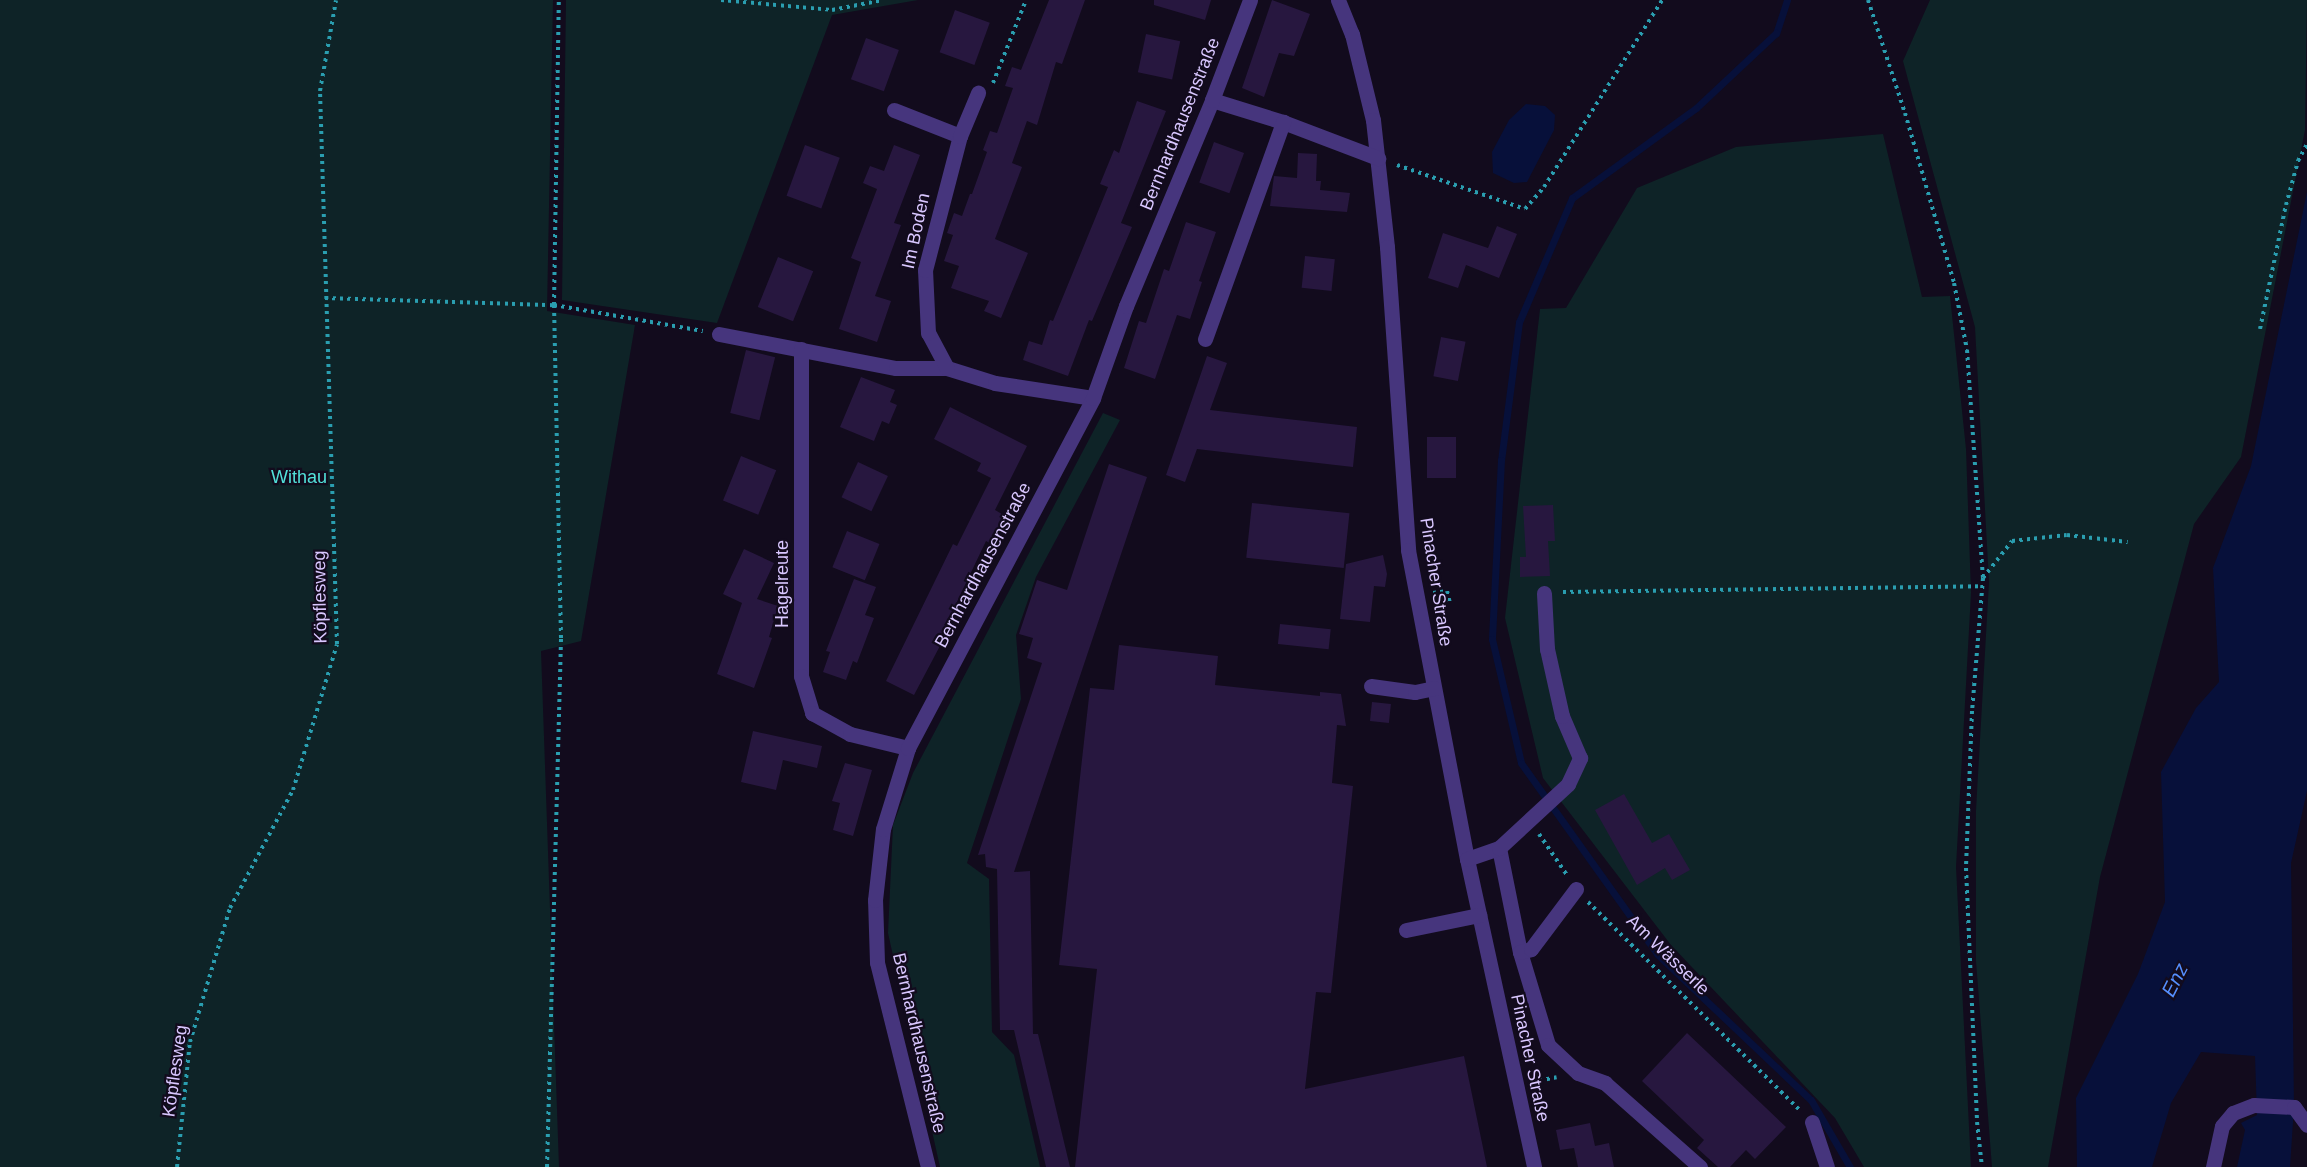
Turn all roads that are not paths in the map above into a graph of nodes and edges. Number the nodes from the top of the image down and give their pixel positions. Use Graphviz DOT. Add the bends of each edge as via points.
graph roads {
  1 [pos="1250,0"];
  2 [pos="1338,0"];
  3 [pos="978,93"];
  4 [pos="1212,100"];
  5 [pos="894,110"];
  6 [pos="1283,122"];
  7 [pos="960,136"];
  8 [pos="1378,158"];
  9 [pos="719,334"];
  10 [pos="1205,339"];
  11 [pos="801,349"];
  12 [pos="947,368"];
  13 [pos="1093,398"];
  14 [pos="1544,592"];
  15 [pos="1371,686"];
  16 [pos="1434,688"];
  17 [pos="908,748"];
  18 [pos="1498,848"];
  19 [pos="1467,860"];
  20 [pos="1576,889"];
  21 [pos="1479,915"];
  22 [pos="1406,930"];
  23 [pos="1521,952"];
  24 [pos="1812,1122"];
  25 [pos="2307,1125"];
  26 [pos="928,1167"];
  27 [pos="1534,1167"];
  28 [pos="1700,1167"];
  29 [pos="1827,1167"];
  30 [pos="2213,1167"];
  1 -- 4 [label="street, Bernhardhausenstraße"];
  2 -- 8 [label="street, Pinacher Straße" via="1364,78"];
  3 -- 7 [label="street, Im Boden"];
  4 -- 6 [label="street"];
  4 -- 13 [label="street, Bernhardhausenstraße" via="1126,306"];
  5 -- 7 [label="street"];
  6 -- 8 [label="street"];
  6 -- 10 [label="street"];
  7 -- 12 [label="street, Im Boden" via="924,270 928,333"];
  8 -- 16 [label="street, Pinacher Straße" via="1408,550"];
  9 -- 11 [label="street"];
  11 -- 12 [label="street" via="896,368"];
  11 -- 17 [label="street, Hagelreute" via="801,676 812,713 850,734"];
  12 -- 13 [label="street" via="995,383"];
  13 -- 17 [label="street, Bernhardhausenstraße"];
  14 -- 18 [label="street" via="1549,688 1580,758 1568,784"];
  15 -- 16 [label="street" via="1415,692"];
  16 -- 19 [label="street, Pinacher Straße" via="1457,773"];
  17 -- 26 [label="street, Bernhardhausenstraße" via="883,829 875,900 877,962"];
  18 -- 19 [label="street"];
  18 -- 23 [label="street"];
  19 -- 21 [label="street, Pinacher Straße"];
  20 -- 23 [label="street" via="1531,949"];
  21 -- 22 [label="street"];
  21 -- 27 [label="street, Pinacher Straße"];
  23 -- 28 [label="street" via="1548,1046 1578,1073 1605,1083"];
  24 -- 29 [label="street"];
  25 -- 30 [label="street" via="2294,1107 2254,1105 2233,1113 2222,1126"];
}
